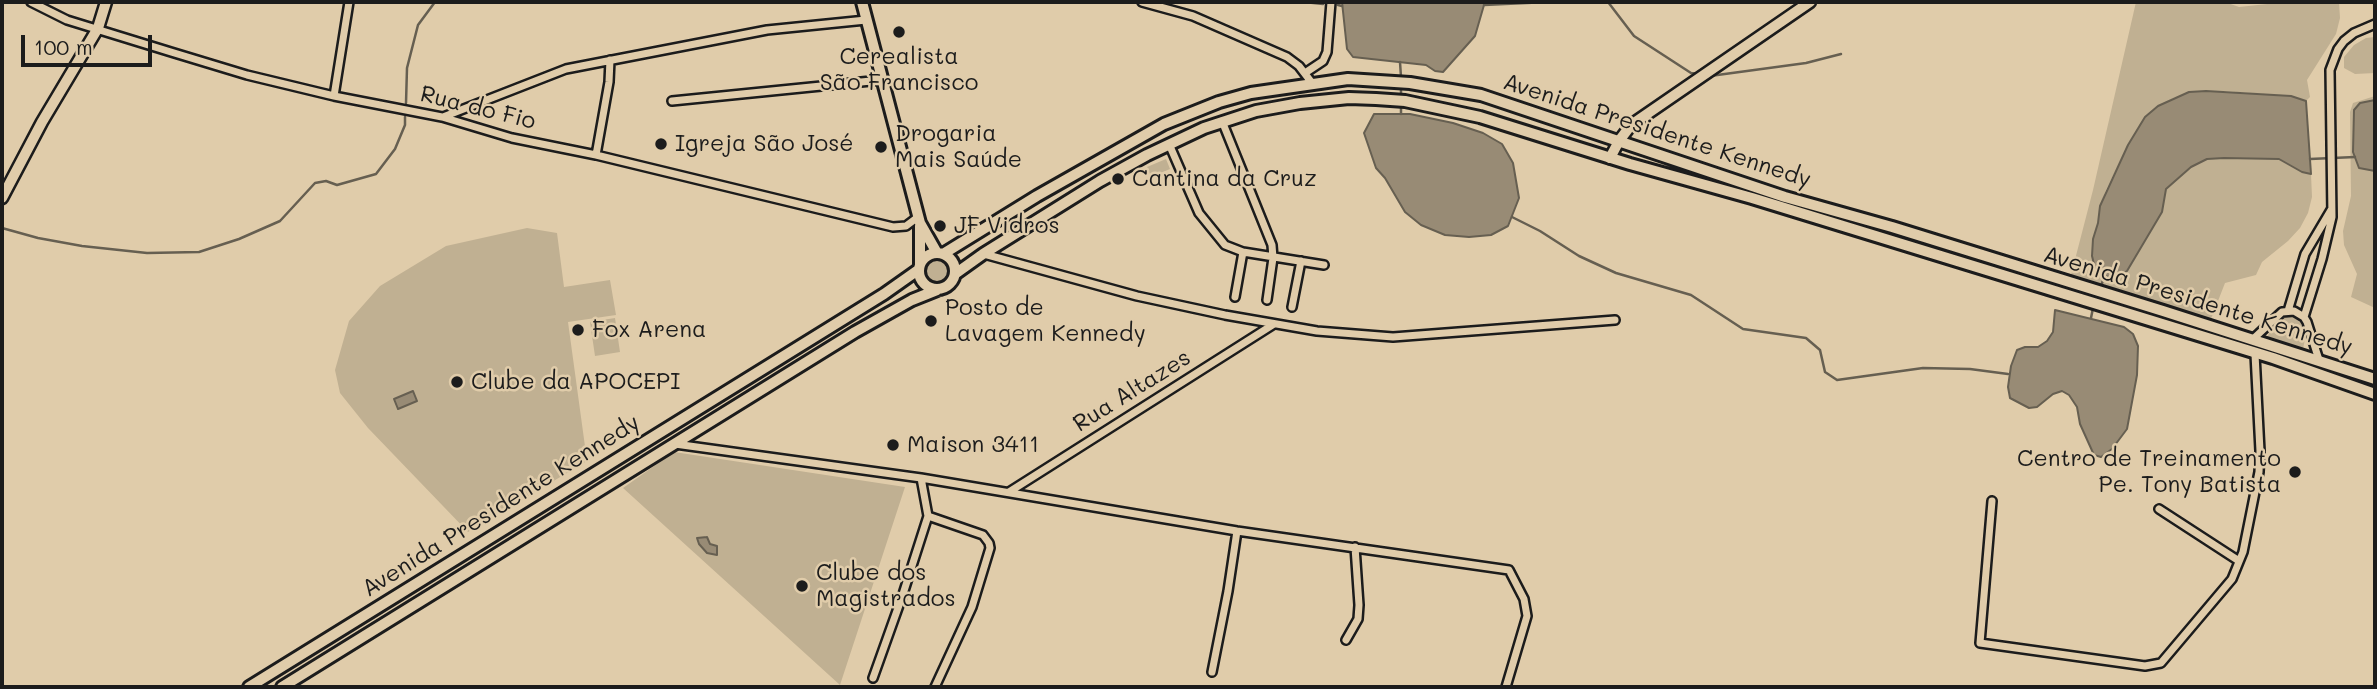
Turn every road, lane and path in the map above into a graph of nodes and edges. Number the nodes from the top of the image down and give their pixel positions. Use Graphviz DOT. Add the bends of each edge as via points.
graph roads {
  1 [pos="31,2"];
  2 [pos="106,2"];
  3 [pos="349,2"];
  4 [pos="862,2"];
  5 [pos="1142,2"];
  6 [pos="1331,2"];
  7 [pos="1810,2"];
  8 [pos="866,20"];
  9 [pos="2375,24"];
  10 [pos="97,28"];
  11 [pos="610,60"];
  12 [pos="1305,73"];
  13 [pos="881,80"];
  14 [pos="1312,83"];
  15 [pos="334,96"];
  16 [pos="672,101"];
  17 [pos="442,117"];
  18 [pos="1222,121"];
  19 [pos="1619,141"];
  20 [pos="1169,144"];
  21 [pos="596,155"];
  22 [pos="1610,158"];
  23 [pos="2,198"];
  24 [pos="2331,210"];
  25 [pos="919,220"];
  26 [pos="1243,252"];
  27 [pos="940,253"];
  28 [pos="983,254"];
  29 [pos="2305,254"];
  30 [pos="1273,258"];
  31 [pos="2322,259"];
  32 [pos="1301,261"];
  33 [pos="1324,265"];
  34 [pos="919,267"];
  35 [pos="955,274"];
  36 [pos="937,290"];
  37 [pos="1235,297"];
  38 [pos="1267,300"];
  39 [pos="1292,307"];
  40 [pos="2288,310"];
  41 [pos="2304,317"];
  42 [pos="1615,320"];
  43 [pos="1274,324"];
  44 [pos="2252,340"];
  45 [pos="2255,354"];
  46 [pos="2319,360"];
  47 [pos="2375,379"];
  48 [pos="2373,393"];
  49 [pos="712,400"];
  50 [pos="722,415"];
  51 [pos="674,444"];
  52 [pos="920,478"];
  53 [pos="1009,492"];
  54 [pos="1992,501"];
  55 [pos="2160,509"];
  56 [pos="928,516"];
  57 [pos="1237,531"];
  58 [pos="1355,547"];
  59 [pos="2239,561"];
  60 [pos="1346,640"];
  61 [pos="298,656"];
  62 [pos="308,671"];
  63 [pos="1212,672"];
  64 [pos="873,678"];
  65 [pos="248,687"];
  66 [pos="282,687"];
  67 [pos="935,687"];
  68 [pos="1506,687"];
  1 -- 10 [label="street, Rua do Fio" via="67,20"];
  2 -- 10 [label="street"];
  3 -- 15 [label="street"];
  4 -- 8 [label="main road"];
  5 -- 12 [label="street" via="1193,16 1254,42 1287,57"];
  6 -- 12 [label="street" via="1327,52 1323,61"];
  7 -- 19 [label="street" via="1653,108"];
  8 -- 11 [label="street" via="767,30"];
  8 -- 13 [label="main road"];
  9 -- 24 [label="street" via="2344,41 2330,70"];
  10 -- 15 [label="street, Rua do Fio" via="247,75"];
  10 -- 23 [label="street"];
  11 -- 17 [label="street" via="558,72"];
  11 -- 21 [label="street"];
  12 -- 14 [label="street"];
  13 -- 16 [label="street"];
  13 -- 25 [label="main road"];
  14 -- 19 [label="main road, Avenida Presidente Kennedy" via="1348,79 1444,87"];
  14 -- 27 [label="main road, Avenida Presidente Kennedy" via="1251,93 1173,120"];
  15 -- 17 [label="street, Rua do Fio"];
  17 -- 21 [label="street, Rua do Fio" via="512,138"];
  18 -- 20 [label="main road, Avenida Presidente Kennedy"];
  18 -- 22 [label="main road, Avenida Presidente Kennedy" via="1322,100 1405,101 1480,117"];
  18 -- 30 [label="street" via="1271,240"];
  19 -- 22 [label="street"];
  19 -- 44 [label="main road, Avenida Presidente Kennedy" via="1785,197"];
  20 -- 26 [label="street" via="1199,213 1225,245"];
  20 -- 28 [label="main road, Avenida Presidente Kennedy"];
  21 -- 25 [label="street, Rua do Fio" via="893,228"];
  22 -- 45 [label="main road, Avenida Presidente Kennedy"];
  24 -- 29 [label="street"];
  24 -- 31 [label="street"];
  25 -- 27 [label="main road"];
  25 -- 34 [label="main road"];
  26 -- 30 [label="street"];
  26 -- 37 [label="street"];
  27 -- 34 [label="main road, Avenida Presidente Kennedy" via="927,256"];
  27 -- 35 [label="main road" via="953,262"];
  28 -- 35 [label="main road, Avenida Presidente Kennedy"];
  28 -- 43 [label="street" via="1137,296"];
  29 -- 31 [label="street"];
  29 -- 40 [label="street"];
  30 -- 32 [label="street"];
  30 -- 38 [label="street"];
  31 -- 41 [label="street"];
  32 -- 33 [label="street"];
  32 -- 39 [label="street"];
  34 -- 36 [label="main road" via="922,283"];
  34 -- 49 [label="main road, Avenida Presidente Kennedy" via="884,294"];
  35 -- 36 [label="main road, Avenida Presidente Kennedy" via="949,285"];
  36 -- 50 [label="main road, Avenida Presidente Kennedy" via="884,316"];
  40 -- 41 [label="street"];
  40 -- 44 [label="street"];
  41 -- 46 [label="street"];
  42 -- 43 [label="street" via="1393,337"];
  43 -- 53 [label="street, Rua Altazes"];
  44 -- 46 [label="main road, Avenida Presidente Kennedy"];
  45 -- 48 [label="main road, Avenida Presidente Kennedy"];
  45 -- 59 [label="street" via="2259,472"];
  46 -- 47 [label="main road, Avenida Presidente Kennedy"];
  49 -- 50 [label="main road"];
  49 -- 61 [label="main road, Avenida Presidente Kennedy"];
  50 -- 51 [label="main road, Avenida Presidente Kennedy"];
  51 -- 52 [label="street"];
  51 -- 62 [label="main road, Avenida Presidente Kennedy"];
  52 -- 53 [label="street"];
  52 -- 56 [label="street"];
  53 -- 57 [label="street"];
  54 -- 59 [label="street" via="1980,643 2155,665 2165,660 2202,617 2232,579"];
  55 -- 59 [label="street"];
  56 -- 64 [label="street"];
  56 -- 67 [label="street" via="983,535 990,548 972,607"];
  57 -- 58 [label="street"];
  57 -- 63 [label="street"];
  58 -- 60 [label="street" via="1358,619"];
  58 -- 68 [label="street" via="1509,570 1527,616"];
  61 -- 62 [label="main road"];
  61 -- 65 [label="main road, Avenida Presidente Kennedy"];
  62 -- 66 [label="main road, Avenida Presidente Kennedy"];
}
